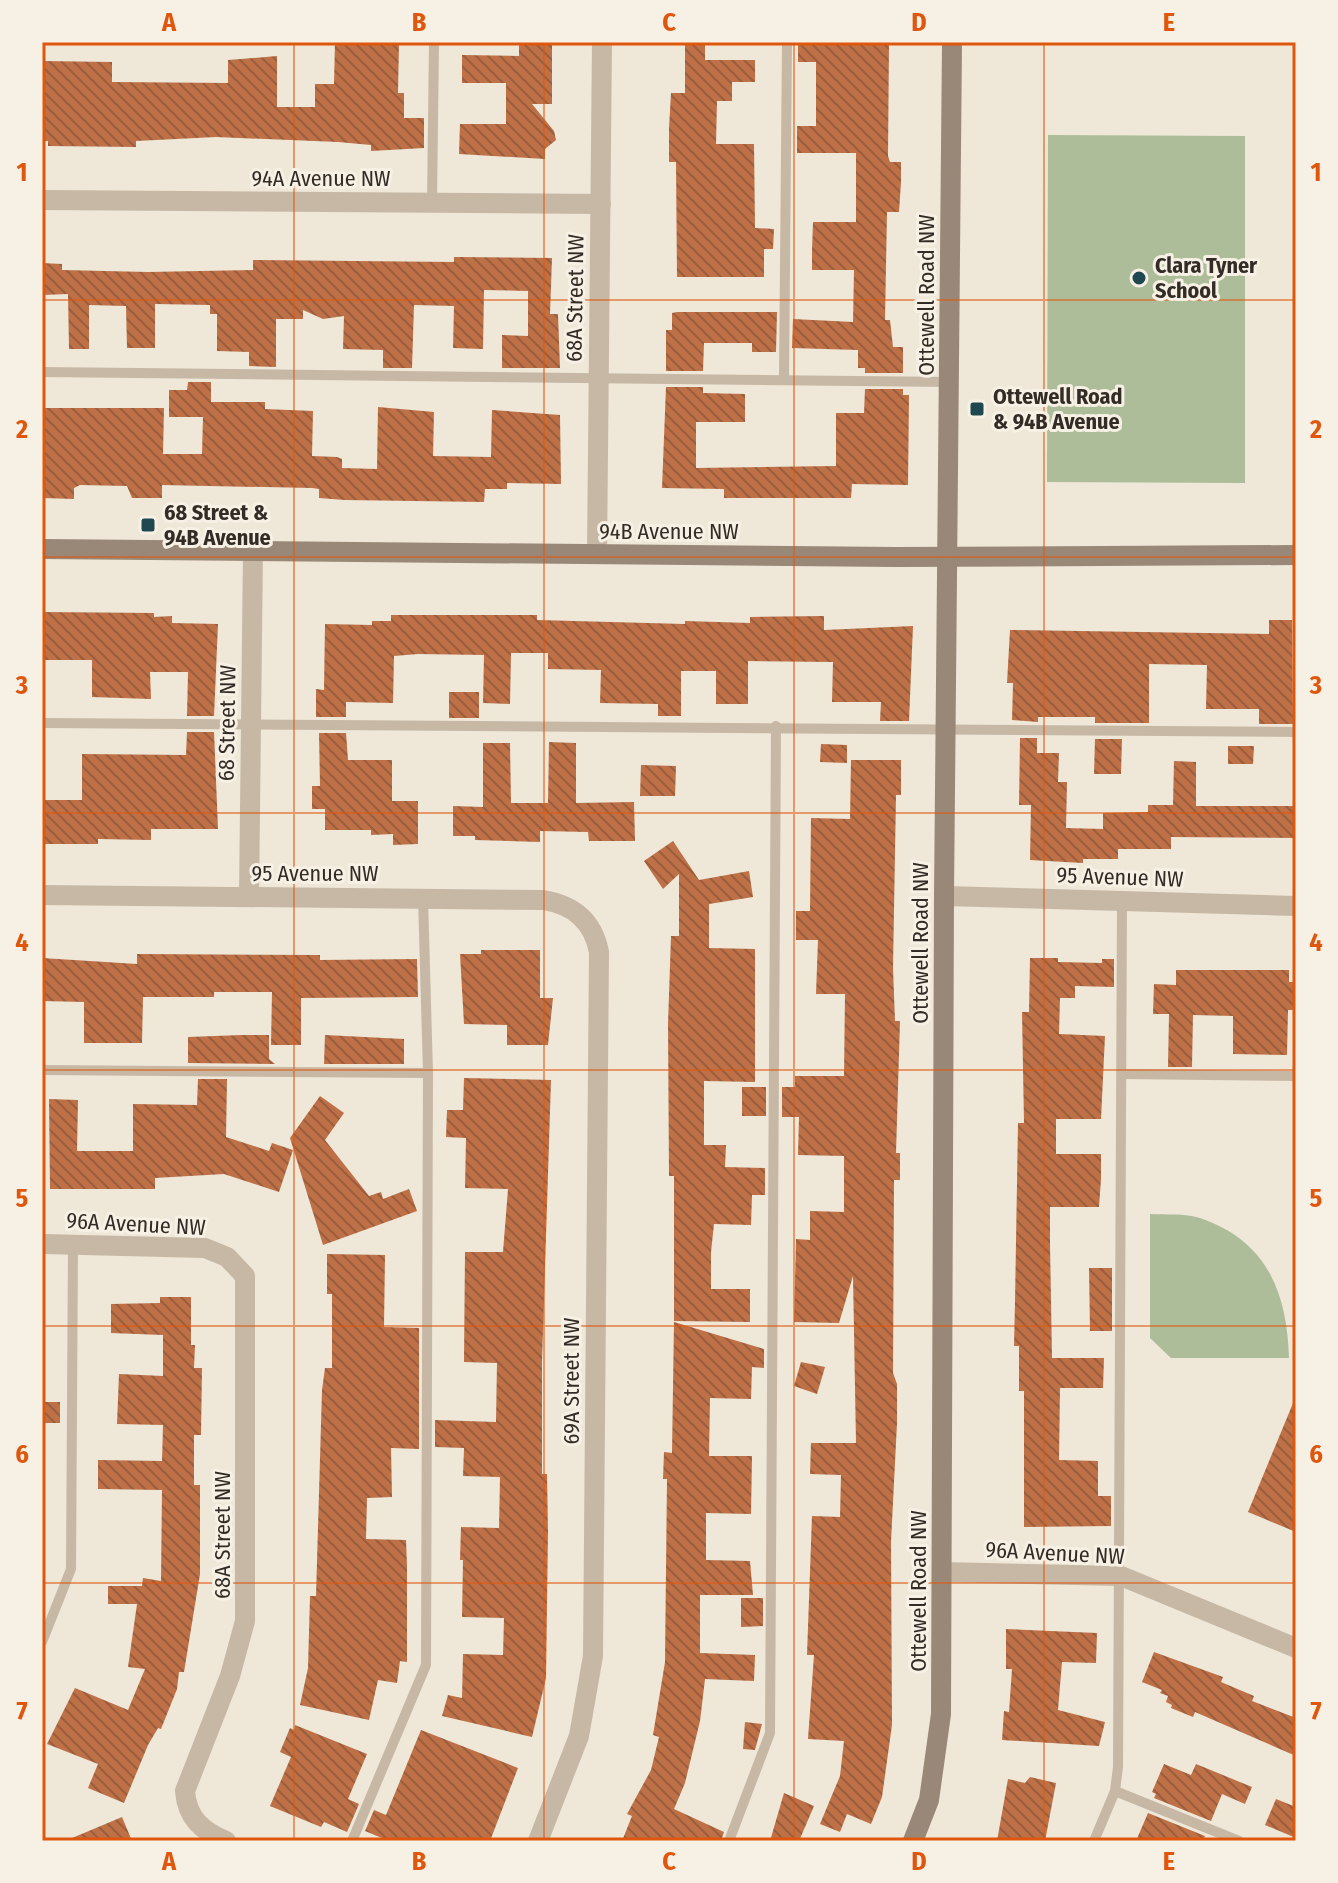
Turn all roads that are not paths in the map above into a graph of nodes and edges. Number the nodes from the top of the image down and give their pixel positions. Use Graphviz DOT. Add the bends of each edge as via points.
graph roads {
  1 [pos="434,42"];
  2 [pos="602,42"];
  3 [pos="787,42"];
  4 [pos="952,42"];
  5 [pos="42,200"];
  6 [pos="432,203"];
  7 [pos="601,204"];
  8 [pos="42,372"];
  9 [pos="598,376"];
  10 [pos="784,378"];
  11 [pos="950,382"];
  12 [pos="42,549"];
  13 [pos="253,550"];
  14 [pos="597,554"];
  15 [pos="1296,555"];
  16 [pos="948,557"];
  17 [pos="42,723"];
  18 [pos="251,725"];
  19 [pos="776,726"];
  20 [pos="945,727"];
  21 [pos="1296,732"];
  22 [pos="42,895"];
  23 [pos="944,896"];
  24 [pos="249,897"];
  25 [pos="423,898"];
  26 [pos="1122,901"];
  27 [pos="1296,906"];
  28 [pos="583,917"];
  29 [pos="42,1070"];
  30 [pos="428,1073"];
  31 [pos="1122,1074"];
  32 [pos="1296,1076"];
  33 [pos="42,1244"];
  34 [pos="73,1244"];
  35 [pos="227,1257"];
  36 [pos="942,1572"];
  37 [pos="1121,1576"];
  38 [pos="42,1642"];
  39 [pos="1296,1648"];
  40 [pos="1115,1791"];
  41 [pos="226,1841"];
  42 [pos="352,1841"];
  43 [pos="538,1841"];
  44 [pos="729,1841"];
  45 [pos="913,1841"];
  46 [pos="1094,1841"];
  47 [pos="1239,1841"];
  1 -- 6 [label="lane"];
  2 -- 7 [label="street, 68A Street NW"];
  3 -- 10 [label="lane"];
  4 -- 11 [label="street, Ottewell Road NW"];
  5 -- 6 [label="street, 94A Avenue NW"];
  6 -- 7 [label="street, 94A Avenue NW"];
  7 -- 9 [label="street, 68A Street NW"];
  8 -- 9 [label="lane"];
  9 -- 10 [label="lane"];
  9 -- 14 [label="street, 68A Street NW"];
  10 -- 11 [label="lane"];
  11 -- 16 [label="street, Ottewell Road NW"];
  12 -- 13 [label="street, 94B Avenue NW"];
  13 -- 14 [label="street, 94B Avenue NW"];
  13 -- 18 [label="street, 68 Street NW"];
  14 -- 16 [label="street, 94B Avenue NW"];
  15 -- 16 [label="street, 94B Avenue NW"];
  16 -- 20 [label="street, Ottewell Road NW"];
  17 -- 18 [label="lane"];
  18 -- 19 [label="lane"];
  18 -- 24 [label="street, 68 Street NW"];
  19 -- 20 [label="lane"];
  19 -- 44 [label="lane" via="770,1733"];
  20 -- 21 [label="lane"];
  20 -- 23 [label="street, Ottewell Road NW"];
  22 -- 24 [label="street, 95 Avenue NW"];
  23 -- 26 [label="street, 95 Avenue NW"];
  23 -- 36 [label="street, Ottewell Road NW"];
  24 -- 25 [label="street, 95 Avenue NW"];
  25 -- 28 [label="street, 95 Avenue NW" via="543,900"];
  25 -- 30 [label="lane"];
  26 -- 27 [label="street, 95 Avenue NW"];
  26 -- 31 [label="lane"];
  28 -- 43 [label="street, 69A Street NW" via="593,928 599,952 593,1656 579,1736"];
  29 -- 30 [label="lane"];
  30 -- 42 [label="lane" via="426,1665"];
  31 -- 32 [label="lane"];
  31 -- 37 [label="lane"];
  33 -- 34 [label="street, 96A Avenue NW"];
  34 -- 35 [label="street, 96A Avenue NW" via="195,1247"];
  34 -- 38 [label="lane" via="71,1569"];
  35 -- 41 [label="street, 68A Street NW" via="245,1276 247,1287 245,1621 230,1676 185,1791 188,1809 202,1830"];
  36 -- 37 [label="street, 96A Avenue NW"];
  36 -- 45 [label="street, Ottewell Road NW" via="941,1714 929,1800"];
  37 -- 39 [label="street, 96A Avenue NW"];
  37 -- 40 [label="lane"];
  40 -- 46 [label="lane"];
  40 -- 47 [label="lane"];
}
